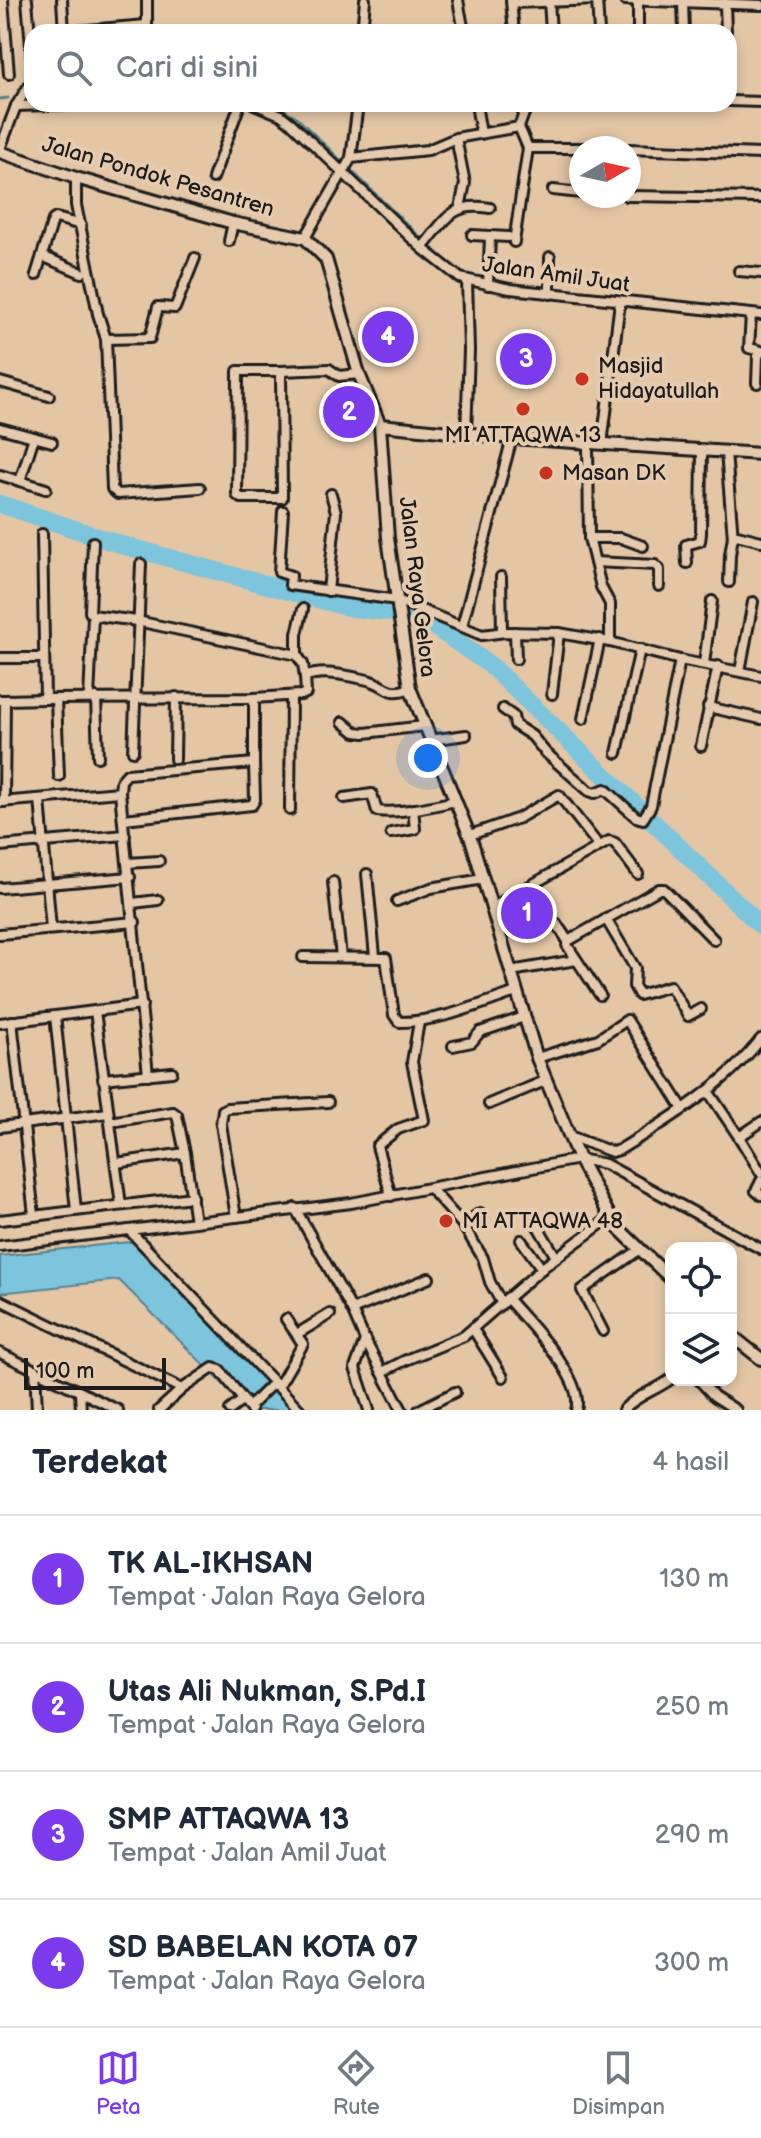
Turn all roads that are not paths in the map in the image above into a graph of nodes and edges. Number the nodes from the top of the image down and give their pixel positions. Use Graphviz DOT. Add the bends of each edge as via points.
graph roads {
  1 [pos="3,0"];
  2 [pos="27,0"];
  3 [pos="62,0"];
  4 [pos="147,0"];
  5 [pos="365,0"];
  6 [pos="458,0"];
  7 [pos="599,0"];
  8 [pos="625,0"];
  9 [pos="549,1"];
  10 [pos="638,1"];
  11 [pos="512,2"];
  12 [pos="683,2"];
  13 [pos="725,3"];
  14 [pos="761,5"];
  15 [pos="29,24"];
  16 [pos="64,24"];
  17 [pos="146,24"];
  18 [pos="363,24"];
  19 [pos="462,24"];
  20 [pos="513,24"];
  21 [pos="550,24"];
  22 [pos="599,24"];
  23 [pos="638,24"];
  24 [pos="684,24"];
  25 [pos="726,24"];
  26 [pos="4,62"];
  27 [pos="9,74"];
  28 [pos="24,94"];
  29 [pos="737,101"];
  30 [pos="761,102"];
  31 [pos="16,106"];
  32 [pos="24,106"];
  33 [pos="237,112"];
  34 [pos="274,112"];
  35 [pos="280,112"];
  36 [pos="356,112"];
  37 [pos="477,112"];
  38 [pos="523,112"];
  39 [pos="281,115"];
  40 [pos="519,127"];
  41 [pos="481,134"];
  42 [pos="456,138"];
  43 [pos="528,148"];
  44 [pos="569,148"];
  45 [pos="641,149"];
  46 [pos="0,151"];
  47 [pos="761,154"];
  48 [pos="346,164"];
  49 [pos="76,178"];
  50 [pos="213,178"];
  51 [pos="553,190"];
  52 [pos="569,192"];
  53 [pos="641,196"];
  54 [pos="761,198"];
  55 [pos="460,208"];
  56 [pos="490,208"];
  57 [pos="233,223"];
  58 [pos="81,225"];
  59 [pos="472,235"];
  60 [pos="490,237"];
  61 [pos="305,238"];
  62 [pos="229,241"];
  63 [pos="422,248"];
  64 [pos="42,256"];
  65 [pos="550,257"];
  66 [pos="195,258"];
  67 [pos="739,271"];
  68 [pos="82,273"];
  69 [pos="761,273"];
  70 [pos="36,275"];
  71 [pos="467,280"];
  72 [pos="488,284"];
  73 [pos="550,294"];
  74 [pos="620,302"];
  75 [pos="751,315"];
  76 [pos="761,315"];
  77 [pos="106,339"];
  78 [pos="761,352"];
  79 [pos="281,371"];
  80 [pos="359,374"];
  81 [pos="0,382"];
  82 [pos="757,383"];
  83 [pos="49,396"];
  84 [pos="380,425"];
  85 [pos="0,428"];
  86 [pos="466,434"];
  87 [pos="34,437"];
  88 [pos="512,438"];
  89 [pos="52,442"];
  90 [pos="588,443"];
  91 [pos="602,444"];
  92 [pos="702,450"];
  93 [pos="726,452"];
  94 [pos="761,454"];
  95 [pos="0,475"];
  96 [pos="20,481"];
  97 [pos="200,488"];
  98 [pos="46,489"];
  99 [pos="331,494"];
  100 [pos="283,511"];
  101 [pos="42,534"];
  102 [pos="589,538"];
  103 [pos="733,538"];
  104 [pos="761,541"];
  105 [pos="93,542"];
  106 [pos="643,546"];
  107 [pos="595,562"];
  108 [pos="687,563"];
  109 [pos="141,564"];
  110 [pos="501,577"];
  111 [pos="729,582"];
  112 [pos="659,586"];
  113 [pos="328,591"];
  114 [pos="712,601"];
  115 [pos="753,602"];
  116 [pos="397,603"];
  117 [pos="303,609"];
  118 [pos="93,616"];
  119 [pos="137,621"];
  120 [pos="462,626"];
  121 [pos="502,632"];
  122 [pos="515,632"];
  123 [pos="559,633"];
  124 [pos="600,639"];
  125 [pos="610,642"];
  126 [pos="640,649"];
  127 [pos="297,655"];
  128 [pos="0,658"];
  129 [pos="44,658"];
  130 [pos="516,659"];
  131 [pos="680,660"];
  132 [pos="704,664"];
  133 [pos="718,666"];
  134 [pos="740,671"];
  135 [pos="761,676"];
  136 [pos="305,677"];
  137 [pos="410,688"];
  138 [pos="552,694"];
  139 [pos="291,696"];
  140 [pos="176,697"];
  141 [pos="93,698"];
  142 [pos="135,698"];
  143 [pos="254,698"];
  144 [pos="45,699"];
  145 [pos="56,699"];
  146 [pos="3,700"];
  147 [pos="708,707"];
  148 [pos="503,709"];
  149 [pos="583,719"];
  150 [pos="761,719"];
  151 [pos="343,722"];
  152 [pos="424,726"];
  153 [pos="466,735"];
  154 [pos="430,740"];
  155 [pos="701,746"];
  156 [pos="133,751"];
  157 [pos="617,753"];
  158 [pos="98,757"];
  159 [pos="175,759"];
  160 [pos="254,763"];
  161 [pos="59,776"];
  162 [pos="120,792"];
  163 [pos="344,798"];
  164 [pos="40,799"];
  165 [pos="456,801"];
  166 [pos="2,802"];
  167 [pos="413,809"];
  168 [pos="290,810"];
  169 [pos="124,819"];
  170 [pos="391,833"];
  171 [pos="125,835"];
  172 [pos="470,835"];
  173 [pos="44,841"];
  174 [pos="0,846"];
  175 [pos="599,846"];
  176 [pos="159,861"];
  177 [pos="128,863"];
  178 [pos="367,874"];
  179 [pos="638,874"];
  180 [pos="130,877"];
  181 [pos="483,879"];
  182 [pos="333,882"];
  183 [pos="48,885"];
  184 [pos="529,887"];
  185 [pos="0,888"];
  186 [pos="158,900"];
  187 [pos="397,901"];
  188 [pos="133,903"];
  189 [pos="491,908"];
  190 [pos="545,908"];
  191 [pos="606,919"];
  192 [pos="135,922"];
  193 [pos="556,923"];
  194 [pos="51,929"];
  195 [pos="0,934"];
  196 [pos="714,940"];
  197 [pos="568,941"];
  198 [pos="375,956"];
  199 [pos="303,957"];
  200 [pos="341,957"];
  201 [pos="576,960"];
  202 [pos="511,971"];
  203 [pos="516,992"];
  204 [pos="600,995"];
  205 [pos="142,1005"];
  206 [pos="701,1009"];
  207 [pos="95,1011"];
  208 [pos="55,1016"];
  209 [pos="524,1017"];
  210 [pos="12,1021"];
  211 [pos="419,1022"];
  212 [pos="0,1023"];
  213 [pos="761,1039"];
  214 [pos="453,1046"];
  215 [pos="537,1058"];
  216 [pos="172,1072"];
  217 [pos="148,1075"];
  218 [pos="103,1079"];
  219 [pos="545,1081"];
  220 [pos="708,1091"];
  221 [pos="328,1102"];
  222 [pos="489,1104"];
  223 [pos="683,1109"];
  224 [pos="66,1118"];
  225 [pos="109,1118"];
  226 [pos="761,1122"];
  227 [pos="24,1124"];
  228 [pos="0,1127"];
  229 [pos="572,1137"];
  230 [pos="739,1137"];
  231 [pos="185,1153"];
  232 [pos="579,1159"];
  233 [pos="116,1163"];
  234 [pos="761,1173"];
  235 [pos="761,1181"];
  236 [pos="430,1188"];
  237 [pos="191,1192"];
  238 [pos="761,1195"];
  239 [pos="391,1196"];
  240 [pos="121,1205"];
  241 [pos="295,1208"];
  242 [pos="76,1210"];
  243 [pos="480,1213"];
  244 [pos="34,1215"];
  245 [pos="236,1217"];
  246 [pos="609,1218"];
  247 [pos="0,1220"];
  248 [pos="195,1222"];
  249 [pos="463,1225"];
  250 [pos="537,1225"];
  251 [pos="129,1230"];
  252 [pos="521,1240"];
  253 [pos="0,1246"];
  254 [pos="761,1249"];
  255 [pos="639,1250"];
  256 [pos="556,1257"];
  257 [pos="542,1269"];
  258 [pos="665,1274"];
  259 [pos="429,1278"];
  260 [pos="0,1300"];
  261 [pos="504,1301"];
  262 [pos="352,1310"];
  263 [pos="330,1314"];
  264 [pos="286,1319"];
  265 [pos="473,1329"];
  266 [pos="603,1331"];
  267 [pos="297,1334"];
  268 [pos="365,1340"];
  269 [pos="737,1344"];
  270 [pos="0,1353"];
  271 [pos="761,1359"];
  272 [pos="35,1369"];
  273 [pos="382,1372"];
  274 [pos="503,1377"];
  275 [pos="665,1383"];
  276 [pos="272,1386"];
  277 [pos="705,1386"];
  278 [pos="182,1389"];
  279 [pos="80,1392"];
  280 [pos="455,1392"];
  281 [pos="248,1406"];
  282 [pos="37,1410"];
  283 [pos="81,1410"];
  284 [pos="118,1410"];
  285 [pos="159,1410"];
  286 [pos="230,1410"];
  287 [pos="300,1410"];
  288 [pos="369,1410"];
  289 [pos="402,1410"];
  290 [pos="419,1410"];
  291 [pos="576,1410"];
  292 [pos="623,1410"];
  293 [pos="736,1410"];
  1 -- 26 [label="street"];
  2 -- 15 [label="street"];
  3 -- 16 [label="street"];
  4 -- 17 [label="street"];
  5 -- 18 [label="street"];
  6 -- 19 [label="street"];
  7 -- 9 [label="street"];
  7 -- 22 [label="street"];
  8 -- 10 [label="street"];
  9 -- 11 [label="street"];
  9 -- 21 [label="street"];
  10 -- 12 [label="street"];
  10 -- 23 [label="street"];
  11 -- 20 [label="street"];
  12 -- 13 [label="street"];
  12 -- 24 [label="street"];
  13 -- 14 [label="street"];
  13 -- 25 [label="street"];
  26 -- 27 [label="street"];
  28 -- 31 [label="street"];
  29 -- 30 [label="street"];
  31 -- 32 [label="street"];
  31 -- 46 [label="street"];
  33 -- 50 [label="street"];
  34 -- 39 [label="street"];
  35 -- 39 [label="street"];
  36 -- 48 [label="street"];
  37 -- 41 [label="street"];
  38 -- 40 [label="street"];
  39 -- 48 [label="street, Jalan Amil Juat"];
  40 -- 41 [label="street"];
  40 -- 43 [label="street"];
  41 -- 42 [label="street"];
  42 -- 48 [label="street" via="428,150"];
  42 -- 55 [label="street" via="465,187"];
  43 -- 44 [label="street"];
  43 -- 60 [label="street" via="511,240"];
  45 -- 47 [label="street"];
  46 -- 49 [label="street, Jalan Pondok Pesantren"];
  48 -- 61 [label="street"];
  48 -- 63 [label="street, Jalan Amil Juat"];
  49 -- 57 [label="street, Jalan Pondok Pesantren"];
  49 -- 58 [label="street"];
  51 -- 52 [label="street"];
  53 -- 54 [label="street"];
  55 -- 56 [label="street"];
  55 -- 63 [label="street"];
  57 -- 61 [label="street, Jalan Pondok Pesantren"];
  57 -- 62 [label="street"];
  58 -- 64 [label="street" via="53,220"];
  58 -- 77 [label="street"];
  59 -- 60 [label="street"];
  60 -- 72 [label="street"];
  61 -- 80 [label="street, Jalan Raya Gelora" via="326,259"];
  63 -- 71 [label="street, Jalan Amil Juat"];
  64 -- 68 [label="street"];
  64 -- 70 [label="street"];
  65 -- 73 [label="street"];
  66 -- 77 [label="street" via="175,308 158,307 150,338"];
  67 -- 69 [label="street"];
  71 -- 72 [label="street, Jalan Amil Juat"];
  71 -- 86 [label="street"];
  72 -- 73 [label="street, Jalan Amil Juat"];
  73 -- 74 [label="street, Jalan Amil Juat"];
  74 -- 75 [label="street, Jalan Amil Juat"];
  74 -- 91 [label="street"];
  75 -- 76 [label="street, Jalan Amil Juat"];
  75 -- 78 [label="street" via="749,348"];
  77 -- 97 [label="street" via="114,493"];
  78 -- 82 [label="street"];
  79 -- 79 [label="street" via="236,374 236,493 241,498 282,498"];
  79 -- 80 [label="street"];
  80 -- 84 [label="street, Jalan Raya Gelora"];
  81 -- 83 [label="street"];
  84 -- 86 [label="street"];
  84 -- 116 [label="street, Jalan Raya Gelora"];
  85 -- 87 [label="street"];
  86 -- 88 [label="street"];
  87 -- 89 [label="street"];
  87 -- 96 [label="street"];
  88 -- 90 [label="street"];
  88 -- 120 [label="street"];
  90 -- 91 [label="street"];
  90 -- 102 [label="street"];
  91 -- 92 [label="street"];
  92 -- 93 [label="street"];
  92 -- 108 [label="street" via="701,534 700,541 686,545"];
  93 -- 94 [label="street"];
  93 -- 103 [label="street"];
  95 -- 96 [label="street"];
  96 -- 98 [label="street"];
  99 -- 113 [label="street" via="336,512"];
  100 -- 113 [label="street" via="279,572 291,576 290,585"];
  101 -- 129 [label="street"];
  102 -- 106 [label="street" via="621,538"];
  102 -- 107 [label="street"];
  103 -- 104 [label="street"];
  103 -- 111 [label="street"];
  105 -- 118 [label="street"];
  107 -- 112 [label="street" via="655,565"];
  107 -- 125 [label="street" via="610,604"];
  109 -- 119 [label="street"];
  110 -- 121 [label="street"];
  113 -- 116 [label="street"];
  114 -- 132 [label="street"];
  115 -- 134 [label="street"];
  116 -- 120 [label="street"];
  116 -- 137 [label="street, Jalan Raya Gelora"];
  117 -- 127 [label="street"];
  118 -- 119 [label="street"];
  118 -- 141 [label="street"];
  119 -- 127 [label="street"];
  119 -- 142 [label="street"];
  120 -- 121 [label="street" via="482,635"];
  121 -- 122 [label="street"];
  122 -- 123 [label="street"];
  122 -- 130 [label="street"];
  123 -- 124 [label="street"];
  123 -- 138 [label="street"];
  124 -- 125 [label="street"];
  124 -- 149 [label="street"];
  125 -- 126 [label="street"];
  126 -- 131 [label="street"];
  126 -- 157 [label="street"];
  127 -- 136 [label="street"];
  128 -- 129 [label="street"];
  129 -- 144 [label="street"];
  131 -- 132 [label="street"];
  131 -- 148 [label="street" via="651,806 643,819 605,789 589,791"];
  132 -- 133 [label="street"];
  133 -- 134 [label="street"];
  133 -- 147 [label="street"];
  134 -- 135 [label="street"];
  136 -- 137 [label="street" via="321,672 368,680 393,692"];
  136 -- 139 [label="street" via="305,694"];
  137 -- 152 [label="street, Jalan Raya Gelora"];
  139 -- 143 [label="street"];
  139 -- 168 [label="street"];
  140 -- 142 [label="street"];
  140 -- 143 [label="street"];
  140 -- 159 [label="street"];
  141 -- 142 [label="street"];
  141 -- 145 [label="street"];
  141 -- 158 [label="street"];
  142 -- 156 [label="street"];
  143 -- 160 [label="street"];
  144 -- 145 [label="street"];
  144 -- 146 [label="street"];
  145 -- 161 [label="street"];
  146 -- 166 [label="street"];
  147 -- 150 [label="street"];
  147 -- 155 [label="street"];
  151 -- 152 [label="street" via="365,733"];
  152 -- 154 [label="street, Jalan Raya Gelora"];
  153 -- 154 [label="street"];
  154 -- 165 [label="street, Jalan Raya Gelora"];
  160 -- 162 [label="street" via="126,774"];
  160 -- 169 [label="street" via="252,805"];
  162 -- 164 [label="street"];
  162 -- 169 [label="street"];
  163 -- 167 [label="street" via="372,794 377,811"];
  164 -- 166 [label="street"];
  164 -- 173 [label="street"];
  165 -- 167 [label="street"];
  165 -- 172 [label="street, Jalan Raya Gelora"];
  167 -- 170 [label="street" via="415,829"];
  169 -- 171 [label="street"];
  171 -- 173 [label="street"];
  171 -- 177 [label="street"];
  172 -- 175 [label="street" via="519,818 559,795"];
  172 -- 181 [label="street, Jalan Raya Gelora"];
  173 -- 174 [label="street"];
  173 -- 183 [label="street"];
  175 -- 179 [label="street" via="613,841"];
  175 -- 184 [label="street"];
  176 -- 177 [label="street"];
  177 -- 180 [label="street"];
  178 -- 198 [label="street"];
  180 -- 183 [label="street"];
  180 -- 188 [label="street"];
  181 -- 187 [label="street" via="431,888"];
  181 -- 189 [label="street, Jalan Raya Gelora"];
  182 -- 200 [label="street"];
  183 -- 185 [label="street"];
  183 -- 194 [label="street"];
  184 -- 189 [label="street"];
  184 -- 190 [label="street"];
  186 -- 188 [label="street"];
  188 -- 192 [label="street"];
  189 -- 202 [label="street, Jalan Raya Gelora"];
  191 -- 196 [label="street" via="662,888"];
  191 -- 197 [label="street"];
  191 -- 206 [label="street" via="635,968 639,995 670,986 688,1016"];
  192 -- 194 [label="street"];
  192 -- 205 [label="street"];
  193 -- 197 [label="street"];
  194 -- 195 [label="street"];
  197 -- 201 [label="street"];
  198 -- 200 [label="street"];
  198 -- 211 [label="street" via="388,961 397,1020"];
  199 -- 200 [label="street"];
  201 -- 202 [label="street"];
  201 -- 204 [label="street"];
  202 -- 203 [label="street, Jalan Raya Gelora"];
  203 -- 209 [label="street, Jalan Raya Gelora"];
  203 -- 211 [label="street"];
  205 -- 207 [label="street"];
  205 -- 217 [label="street"];
  207 -- 208 [label="street"];
  207 -- 218 [label="street"];
  208 -- 210 [label="street"];
  208 -- 224 [label="street"];
  209 -- 214 [label="street"];
  209 -- 215 [label="street, Jalan Raya Gelora"];
  210 -- 212 [label="street"];
  210 -- 227 [label="street"];
  211 -- 239 [label="street" via="412,1062 424,1120 396,1130 377,1146"];
  213 -- 220 [label="street"];
  215 -- 219 [label="street, Jalan Raya Gelora"];
  215 -- 223 [label="street" via="598,1039 627,1020"];
  216 -- 217 [label="street"];
  217 -- 218 [label="street"];
  218 -- 225 [label="street"];
  219 -- 222 [label="street"];
  219 -- 229 [label="street, Jalan Raya Gelora"];
  220 -- 223 [label="street"];
  220 -- 230 [label="street"];
  221 -- 245 [label="street" via="223,1110"];
  223 -- 229 [label="street" via="616,1151"];
  224 -- 225 [label="street"];
  224 -- 227 [label="street"];
  224 -- 242 [label="street"];
  225 -- 231 [label="street" via="173,1112"];
  225 -- 233 [label="street"];
  226 -- 230 [label="street"];
  227 -- 228 [label="street"];
  227 -- 244 [label="street"];
  229 -- 232 [label="street, Jalan Raya Gelora"];
  230 -- 234 [label="street"];
  231 -- 233 [label="street"];
  231 -- 237 [label="street"];
  232 -- 236 [label="street"];
  232 -- 246 [label="street, Jalan Raya Gelora"];
  232 -- 254 [label="street" via="605,1164"];
  233 -- 240 [label="street"];
  235 -- 238 [label="street" via="756,1191"];
  236 -- 239 [label="street"];
  236 -- 249 [label="street"];
  237 -- 240 [label="street"];
  237 -- 248 [label="street"];
  239 -- 241 [label="street"];
  240 -- 242 [label="street"];
  241 -- 245 [label="street"];
  241 -- 262 [label="street"];
  242 -- 244 [label="street"];
  243 -- 249 [label="street"];
  244 -- 247 [label="street"];
  245 -- 248 [label="street"];
  246 -- 255 [label="street, Jalan Raya Gelora"];
  246 -- 256 [label="street"];
  248 -- 251 [label="street"];
  249 -- 261 [label="street" via="483,1258 496,1295"];
  250 -- 256 [label="street"];
  251 -- 253 [label="street"];
  251 -- 276 [label="street"];
  252 -- 257 [label="street"];
  255 -- 258 [label="street, Jalan Raya Gelora"];
  255 -- 266 [label="street" via="582,1290"];
  256 -- 257 [label="street"];
  257 -- 261 [label="street"];
  259 -- 262 [label="street"];
  260 -- 278 [label="street"];
  261 -- 265 [label="street"];
  261 -- 291 [label="street" via="552,1348 578,1398"];
  262 -- 268 [label="street"];
  263 -- 267 [label="street"];
  264 -- 267 [label="street"];
  265 -- 273 [label="street"];
  265 -- 274 [label="street"];
  267 -- 276 [label="street" via="303,1344 284,1378"];
  268 -- 273 [label="street"];
  268 -- 288 [label="street" via="355,1368"];
  269 -- 271 [label="street"];
  270 -- 272 [label="street"];
  272 -- 279 [label="street"];
  272 -- 282 [label="street"];
  273 -- 289 [label="street"];
  275 -- 292 [label="street"];
  276 -- 281 [label="street"];
  276 -- 287 [label="street"];
  277 -- 293 [label="street"];
  278 -- 281 [label="street" via="213,1368"];
  278 -- 285 [label="street"];
  279 -- 283 [label="street"];
  279 -- 284 [label="street"];
  280 -- 290 [label="street"];
  281 -- 286 [label="street"];
}
